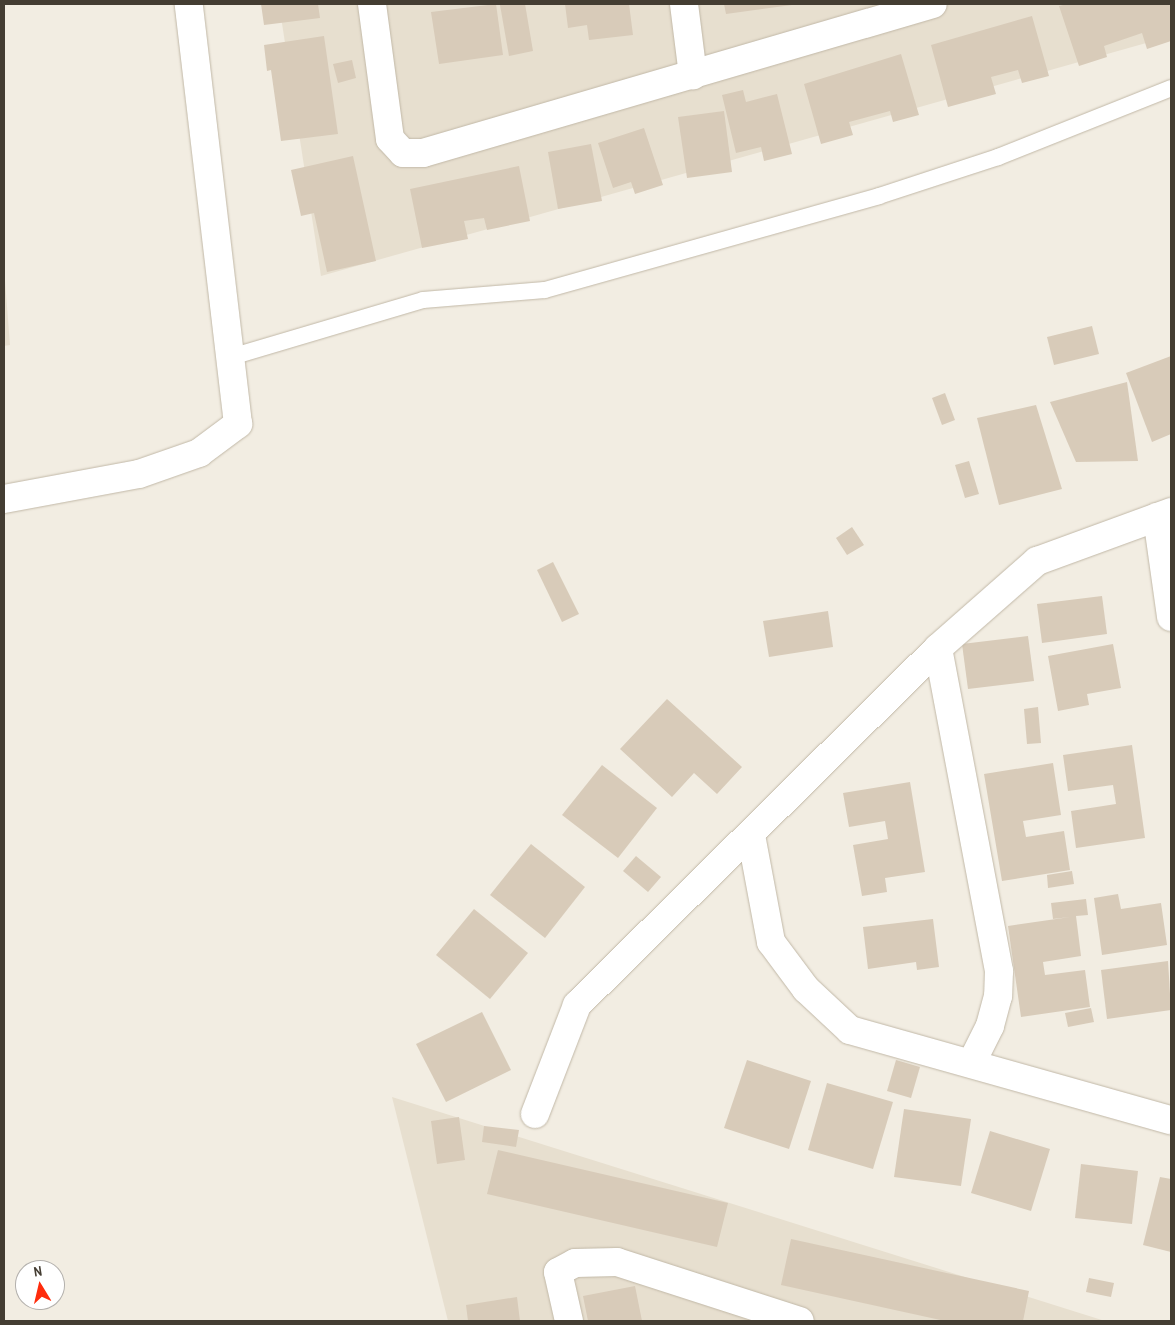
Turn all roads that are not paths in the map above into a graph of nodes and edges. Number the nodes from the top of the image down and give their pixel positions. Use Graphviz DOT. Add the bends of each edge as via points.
graph roads {
  1 [pos="189,4"];
  2 [pos="372,4"];
  3 [pos="684,4"];
  4 [pos="933,4"];
  5 [pos="693,75"];
  6 [pos="1171,88"];
  7 [pos="231,357"];
  8 [pos="4,499"];
  9 [pos="1164,514"];
  10 [pos="1171,617"];
  11 [pos="938,648"];
  12 [pos="751,835"];
  13 [pos="972,1064"];
  14 [pos="535,1114"];
  15 [pos="1171,1120"];
  16 [pos="769,1317"];
  17 [pos="569,1321"];
  18 [pos="800,1321"];
  1 -- 7 [label="street"];
  2 -- 5 [label="street" via="390,139 403,153 423,153"];
  3 -- 5 [label="street"];
  4 -- 5 [label="street"];
  6 -- 7 [label="lane" via="998,157 878,196 545,290 423,300"];
  7 -- 8 [label="street" via="238,424 199,453 139,474"];
  9 -- 10 [label="street"];
  9 -- 11 [label="street" via="1037,562"];
  11 -- 12 [label="street"];
  11 -- 13 [label="street" via="999,971 998,996 990,1026"];
  12 -- 13 [label="street" via="771,942 806,990 850,1030"];
  12 -- 14 [label="street" via="577,1005"];
  13 -- 15 [label="street"];
  16 -- 17 [label="street" via="617,1262 575,1263 558,1272"];
  16 -- 18 [label="street"];
}
